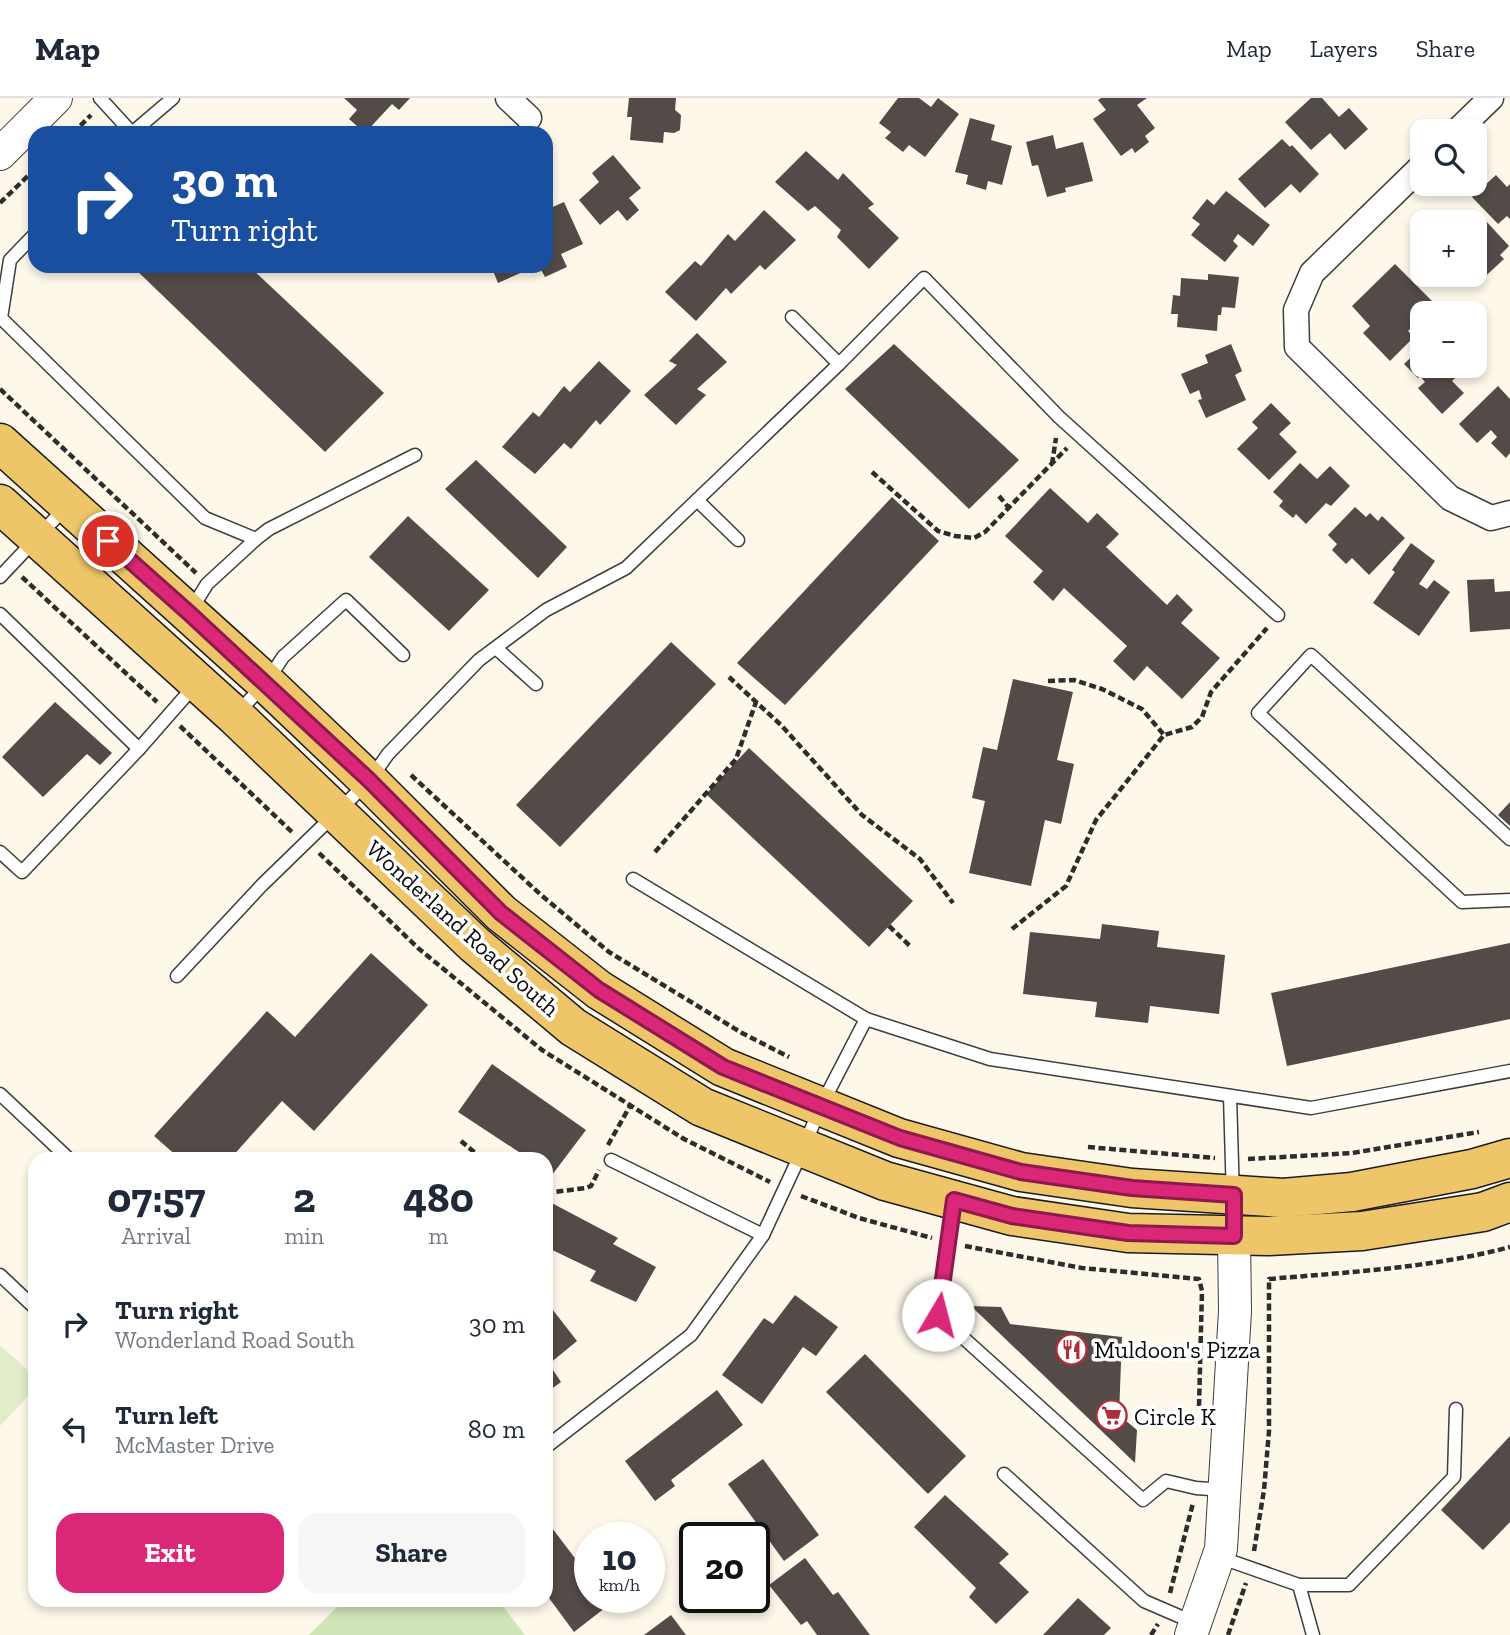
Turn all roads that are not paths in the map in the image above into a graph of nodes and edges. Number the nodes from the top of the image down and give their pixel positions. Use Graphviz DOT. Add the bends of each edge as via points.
graph roads {
  1 [pos="55,98"];
  2 [pos="100,98"];
  3 [pos="173,98"];
  4 [pos="508,98"];
  5 [pos="1491,98"];
  6 [pos="529,118"];
  7 [pos="1469,119"];
  8 [pos="126,126"];
  9 [pos="140,126"];
  10 [pos="0,154"];
  11 [pos="1410,178"];
  12 [pos="28,241"];
  13 [pos="792,317"];
  14 [pos="839,364"];
  15 [pos="0,443"];
  16 [pos="415,455"];
  17 [pos="696,500"];
  18 [pos="0,504"];
  19 [pos="67,505"];
  20 [pos="1510,513"];
  21 [pos="37,538"];
  22 [pos="256,539"];
  23 [pos="738,540"];
  24 [pos="0,577"];
  25 [pos="198,598"];
  26 [pos="0,614"];
  27 [pos="1278,615"];
  28 [pos="496,648"];
  29 [pos="404,654"];
  30 [pos="198,682"];
  31 [pos="266,683"];
  32 [pos="536,684"];
  33 [pos="235,716"];
  34 [pos="139,749"];
  35 [pos="369,780"];
  36 [pos="338,813"];
  37 [pos="1510,839"];
  38 [pos="0,852"];
  39 [pos="633,879"];
  40 [pos="1510,900"];
  41 [pos="177,976"];
  42 [pos="866,1019"];
  43 [pos="1510,1071"];
  44 [pos="0,1094"];
  45 [pos="827,1094"];
  46 [pos="1230,1096"];
  47 [pos="1498,1144"];
  48 [pos="803,1149"];
  49 [pos="62,1152"];
  50 [pos="611,1160"];
  51 [pos="1233,1177"];
  52 [pos="954,1200"];
  53 [pos="1510,1202"];
  54 [pos="763,1235"];
  55 [pos="1234,1236"];
  56 [pos="0,1275"];
  57 [pos="28,1301"];
  58 [pos="1456,1409"];
  59 [pos="553,1442"];
  60 [pos="1004,1474"];
  61 [pos="1211,1489"];
  62 [pos="1219,1557"];
  63 [pos="1299,1585"];
  64 [pos="1193,1629"];
  65 [pos="1313,1635"];
  1 -- 10 [label="street"];
  2 -- 8 [label="lane"];
  3 -- 9 [label="lane"];
  4 -- 6 [label="street"];
  5 -- 7 [label="street"];
  11 -- 20 [label="street" via="1312,273 1296,310 1297,347 1451,498 1491,517"];
  12 -- 22 [label="lane" via="10,260 1,318 205,518"];
  13 -- 14 [label="lane"];
  14 -- 17 [label="lane"];
  14 -- 27 [label="lane" via="924,278 1059,417"];
  15 -- 19 [label="main road, Wonderland Road South"];
  16 -- 22 [label="lane"];
  17 -- 23 [label="lane"];
  17 -- 28 [label="lane" via="626,568 546,610"];
  18 -- 21 [label="main road, Wonderland Road South"];
  19 -- 21 [label="lane"];
  19 -- 25 [label="main road, Wonderland Road South"];
  21 -- 24 [label="lane"];
  21 -- 30 [label="main road, Wonderland Road South"];
  22 -- 25 [label="lane"];
  25 -- 31 [label="main road, Wonderland Road South"];
  26 -- 34 [label="lane"];
  28 -- 32 [label="lane"];
  28 -- 35 [label="lane" via="388,754"];
  29 -- 31 [label="lane" via="346,600 283,657"];
  30 -- 33 [label="main road, Wonderland Road South"];
  30 -- 34 [label="lane"];
  31 -- 33 [label="lane"];
  31 -- 35 [label="main road, Wonderland Road South"];
  33 -- 36 [label="main road, Wonderland Road South"];
  34 -- 38 [label="lane" via="22,872"];
  35 -- 36 [label="lane"];
  35 -- 45 [label="main road, Wonderland Road South" via="501,913 599,990 723,1067"];
  36 -- 41 [label="lane"];
  36 -- 48 [label="main road, Wonderland Road South" via="474,944 573,1027 702,1107"];
  37 -- 40 [label="lane" via="1311,655 1258,713 1462,902"];
  39 -- 42 [label="lane"];
  42 -- 45 [label="lane"];
  42 -- 46 [label="lane" via="990,1059"];
  43 -- 46 [label="lane" via="1311,1108"];
  44 -- 49 [label="lane"];
  45 -- 48 [label="lane"];
  45 -- 51 [label="main road, Wonderland Road South" via="900,1138 1021,1172 1132,1188"];
  46 -- 51 [label="lane"];
  47 -- 51 [label="main road, Wonderland Road South" via="1472,1169 1352,1192 1283,1198"];
  48 -- 52 [label="main road, Wonderland Road South" via="885,1181"];
  48 -- 54 [label="lane"];
  50 -- 54 [label="lane"];
  51 -- 55 [label="lane"];
  52 -- 55 [label="main road, Wonderland Road South" via="1012,1216 1128,1233"];
  52 -- 61 [label="lane" via="938,1315 1143,1500 1166,1481"];
  53 -- 55 [label="main road, Wonderland Road South" via="1483,1212 1362,1230"];
  54 -- 59 [label="lane" via="691,1335"];
  55 -- 61 [label="street" via="1235,1311"];
  56 -- 57 [label="lane"];
  58 -- 63 [label="lane" via="1454,1476 1349,1585"];
  60 -- 64 [label="lane" via="1144,1601"];
  61 -- 62 [label="street"];
  62 -- 63 [label="lane"];
  62 -- 64 [label="street"];
  63 -- 65 [label="lane"];
}
